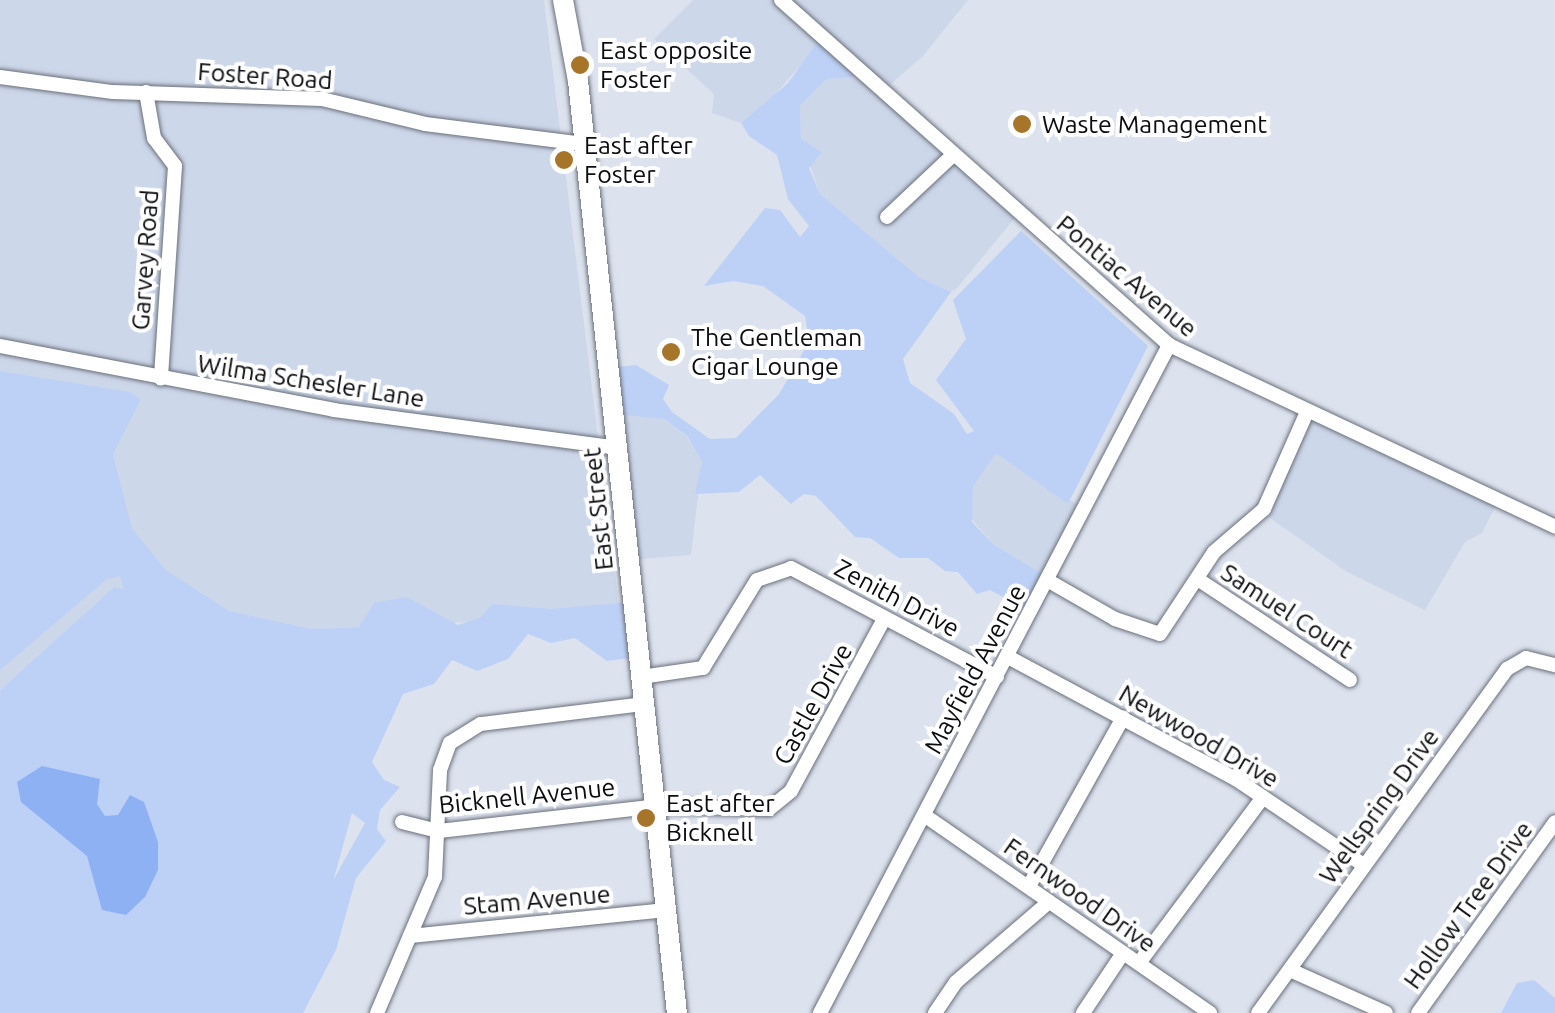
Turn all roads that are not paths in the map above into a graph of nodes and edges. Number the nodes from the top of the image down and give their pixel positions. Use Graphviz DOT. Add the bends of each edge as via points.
graph roads {
  1 [pos="563,0"];
  2 [pos="781,0"];
  3 [pos="0,77"];
  4 [pos="146,92"];
  5 [pos="584,144"];
  6 [pos="953,154"];
  7 [pos="887,217"];
  8 [pos="1169,345"];
  9 [pos="0,346"];
  10 [pos="161,379"];
  11 [pos="1306,414"];
  12 [pos="616,448"];
  13 [pos="1555,527"];
  14 [pos="1047,580"];
  15 [pos="1199,580"];
  16 [pos="884,619"];
  17 [pos="1008,656"];
  18 [pos="1555,666"];
  19 [pos="641,677"];
  20 [pos="997,677"];
  21 [pos="1350,680"];
  22 [pos="644,704"];
  23 [pos="1123,718"];
  24 [pos="1262,797"];
  25 [pos="656,806"];
  26 [pos="924,814"];
  27 [pos="402,822"];
  28 [pos="1555,822"];
  29 [pos="439,831"];
  30 [pos="1362,864"];
  31 [pos="1029,886"];
  32 [pos="1050,902"];
  33 [pos="667,910"];
  34 [pos="410,936"];
  35 [pos="1123,953"];
  36 [pos="1139,963"];
  37 [pos="1290,970"];
  38 [pos="671,1012"];
  39 [pos="377,1013"];
  40 [pos="820,1013"];
  41 [pos="935,1013"];
  42 [pos="1083,1013"];
  43 [pos="1210,1013"];
  44 [pos="1258,1013"];
  45 [pos="1386,1013"];
  46 [pos="1418,1013"];
  1 -- 5 [label="main road, East Street"];
  2 -- 6 [label="street, Pontiac Avenue"];
  3 -- 4 [label="street, Foster Road"];
  4 -- 5 [label="street, Foster Road" via="322,98 425,124"];
  4 -- 10 [label="street, Garvey Road" via="154,138 175,166"];
  5 -- 12 [label="main road, East Street"];
  6 -- 7 [label="street"];
  6 -- 8 [label="street, Pontiac Avenue"];
  8 -- 11 [label="street, Pontiac Avenue"];
  8 -- 14 [label="street, Mayfield Avenue"];
  9 -- 10 [label="street, Wilma Schesler Lane"];
  10 -- 12 [label="street, Wilma Schesler Lane"];
  11 -- 13 [label="street, Pontiac Avenue"];
  11 -- 15 [label="street" via="1264,509 1214,552"];
  12 -- 19 [label="main road, East Street"];
  14 -- 15 [label="street" via="1148,635 1160,634 1175,619"];
  14 -- 17 [label="street, Mayfield Avenue"];
  15 -- 21 [label="street, Samuel Court"];
  16 -- 19 [label="street, Zenith Drive" via="791,568 774,570 757,580 703,668"];
  16 -- 20 [label="street, Zenith Drive"];
  16 -- 25 [label="street, Castle Drive" via="781,802 759,812"];
  17 -- 20 [label="street, Mayfield Avenue"];
  17 -- 23 [label="street, Newwood Drive"];
  18 -- 30 [label="street, Wellspring Drive" via="1516,660"];
  19 -- 22 [label="main road, East Street"];
  20 -- 26 [label="street, Mayfield Avenue"];
  22 -- 25 [label="main road, East Street"];
  22 -- 29 [label="street" via="481,724 442,758"];
  23 -- 24 [label="street, Newwood Drive"];
  23 -- 31 [label="street"];
  24 -- 30 [label="street, Newwood Drive"];
  24 -- 36 [label="street"];
  25 -- 29 [label="street, Bicknell Avenue"];
  25 -- 33 [label="main road, East Street"];
  26 -- 31 [label="street, Fernwood Drive"];
  26 -- 40 [label="street, Mayfield Avenue"];
  27 -- 29 [label="street, Bicknell Avenue"];
  28 -- 46 [label="street, Hollow Tree Drive"];
  29 -- 34 [label="street" via="435,877"];
  30 -- 37 [label="street, Wellspring Drive"];
  31 -- 32 [label="street, Fernwood Drive"];
  32 -- 35 [label="street, Fernwood Drive"];
  32 -- 41 [label="street" via="956,982"];
  33 -- 34 [label="street, Stam Avenue"];
  33 -- 38 [label="main road, East Street"];
  34 -- 39 [label="street"];
  35 -- 36 [label="street, Fernwood Drive"];
  35 -- 42 [label="street"];
  36 -- 43 [label="street, Fernwood Drive"];
  37 -- 44 [label="street, Wellspring Drive"];
  37 -- 45 [label="street"];
}
